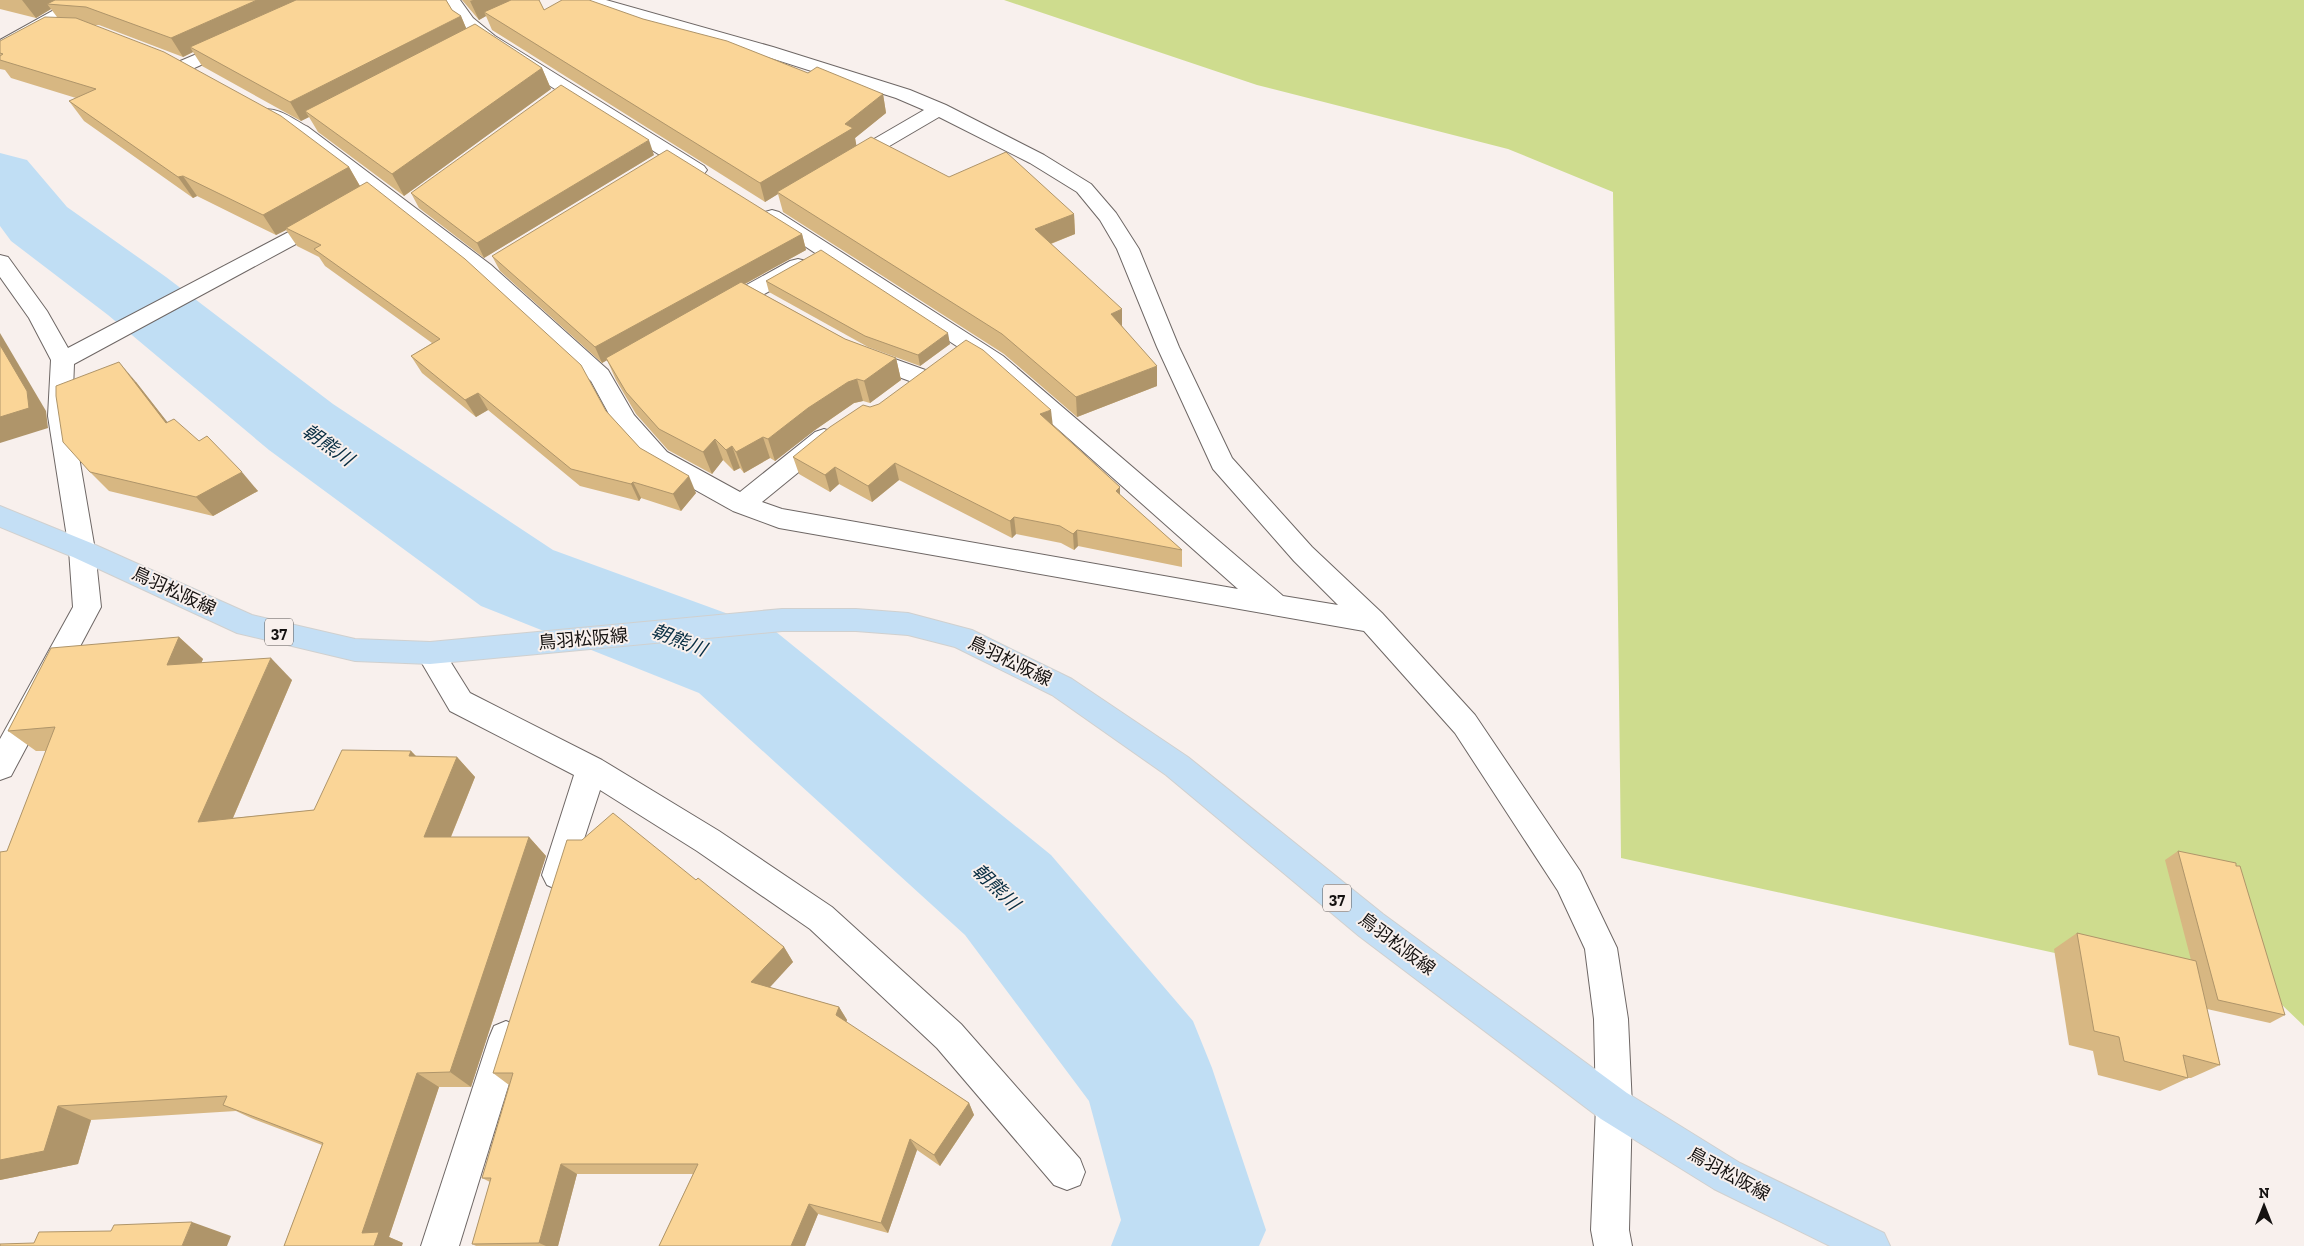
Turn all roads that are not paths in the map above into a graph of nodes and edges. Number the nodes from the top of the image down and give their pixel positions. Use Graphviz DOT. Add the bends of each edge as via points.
graph roads {
  1 [pos="85,0"];
  2 [pos="450,0"];
  3 [pos="587,0"];
  4 [pos="34,29"];
  5 [pos="63,30"];
  6 [pos="246,37"];
  7 [pos="3,44"];
  8 [pos="166,59"];
  9 [pos="184,66"];
  10 [pos="201,76"];
  11 [pos="251,104"];
  12 [pos="939,109"];
  13 [pos="831,172"];
  14 [pos="714,181"];
  15 [pos="767,207"];
  16 [pos="340,211"];
  17 [pos="825,250"];
  18 [pos="0,262"];
  19 [pos="749,293"];
  20 [pos="774,307"];
  21 [pos="707,316"];
  22 [pos="842,344"];
  23 [pos="63,360"];
  24 [pos="946,361"];
  25 [pos="902,393"];
  26 [pos="840,426"];
  27 [pos="742,504"];
  28 [pos="0,516"];
  29 [pos="82,550"];
  30 [pos="1276,606"];
  31 [pos="1372,621"];
  32 [pos="430,653"];
  33 [pos="0,767"];
  34 [pos="591,769"];
  35 [pos="550,900"];
  36 [pos="514,1012"];
  37 [pos="1614,1106"];
  38 [pos="1067,1172"];
  39 [pos="440,1246"];
  40 [pos="1613,1246"];
  41 [pos="1872,1246"];
  1 -- 4 [label="street"];
  2 -- 14 [label="street" via="468,23 558,95 664,160"];
  3 -- 12 [label="street" via="767,51 903,94"];
  4 -- 5 [label="street"];
  4 -- 7 [label="street"];
  6 -- 9 [label="street"];
  8 -- 9 [label="street"];
  9 -- 10 [label="street"];
  11 -- 27 [label="street" via="310,127 370,192 410,202 492,265 608,371 625,421 658,458"];
  12 -- 13 [label="street"];
  12 -- 31 [label="street" via="1037,159 1084,188 1108,217 1128,250 1168,347 1222,463 1303,554"];
  15 -- 17 [label="street"];
  16 -- 23 [label="street"];
  17 -- 19 [label="street"];
  17 -- 24 [label="street"];
  18 -- 23 [label="street" via="39,316"];
  19 -- 20 [label="street"];
  19 -- 21 [label="street"];
  22 -- 24 [label="street" via="859,354"];
  23 -- 29 [label="street" via="60,416"];
  24 -- 25 [label="street"];
  24 -- 30 [label="street" via="994,360"];
  26 -- 27 [label="street"];
  27 -- 30 [label="street" via="779,518"];
  28 -- 29 [label="main road, 鳥羽松阪線 / 37"];
  29 -- 32 [label="main road, 鳥羽松阪線 / 37" via="247,625 355,650"];
  29 -- 33 [label="street" via="86,607"];
  30 -- 31 [label="street"];
  31 -- 37 [label="street" via="1465,724 1569,880 1601,948 1612,1019"];
  32 -- 34 [label="street" via="460,702"];
  32 -- 37 [label="main road, 鳥羽松阪線 / 37" via="782,620 908,624 962,638 1062,687 1177,766 1371,925"];
  34 -- 35 [label="street"];
  34 -- 38 [label="street" via="708,841 821,918 948,1036"];
  36 -- 39 [label="street"];
  37 -- 40 [label="street" via="1610,1230"];
  37 -- 41 [label="main road, 鳥羽松阪線 / 37" via="1727,1176"];
}
